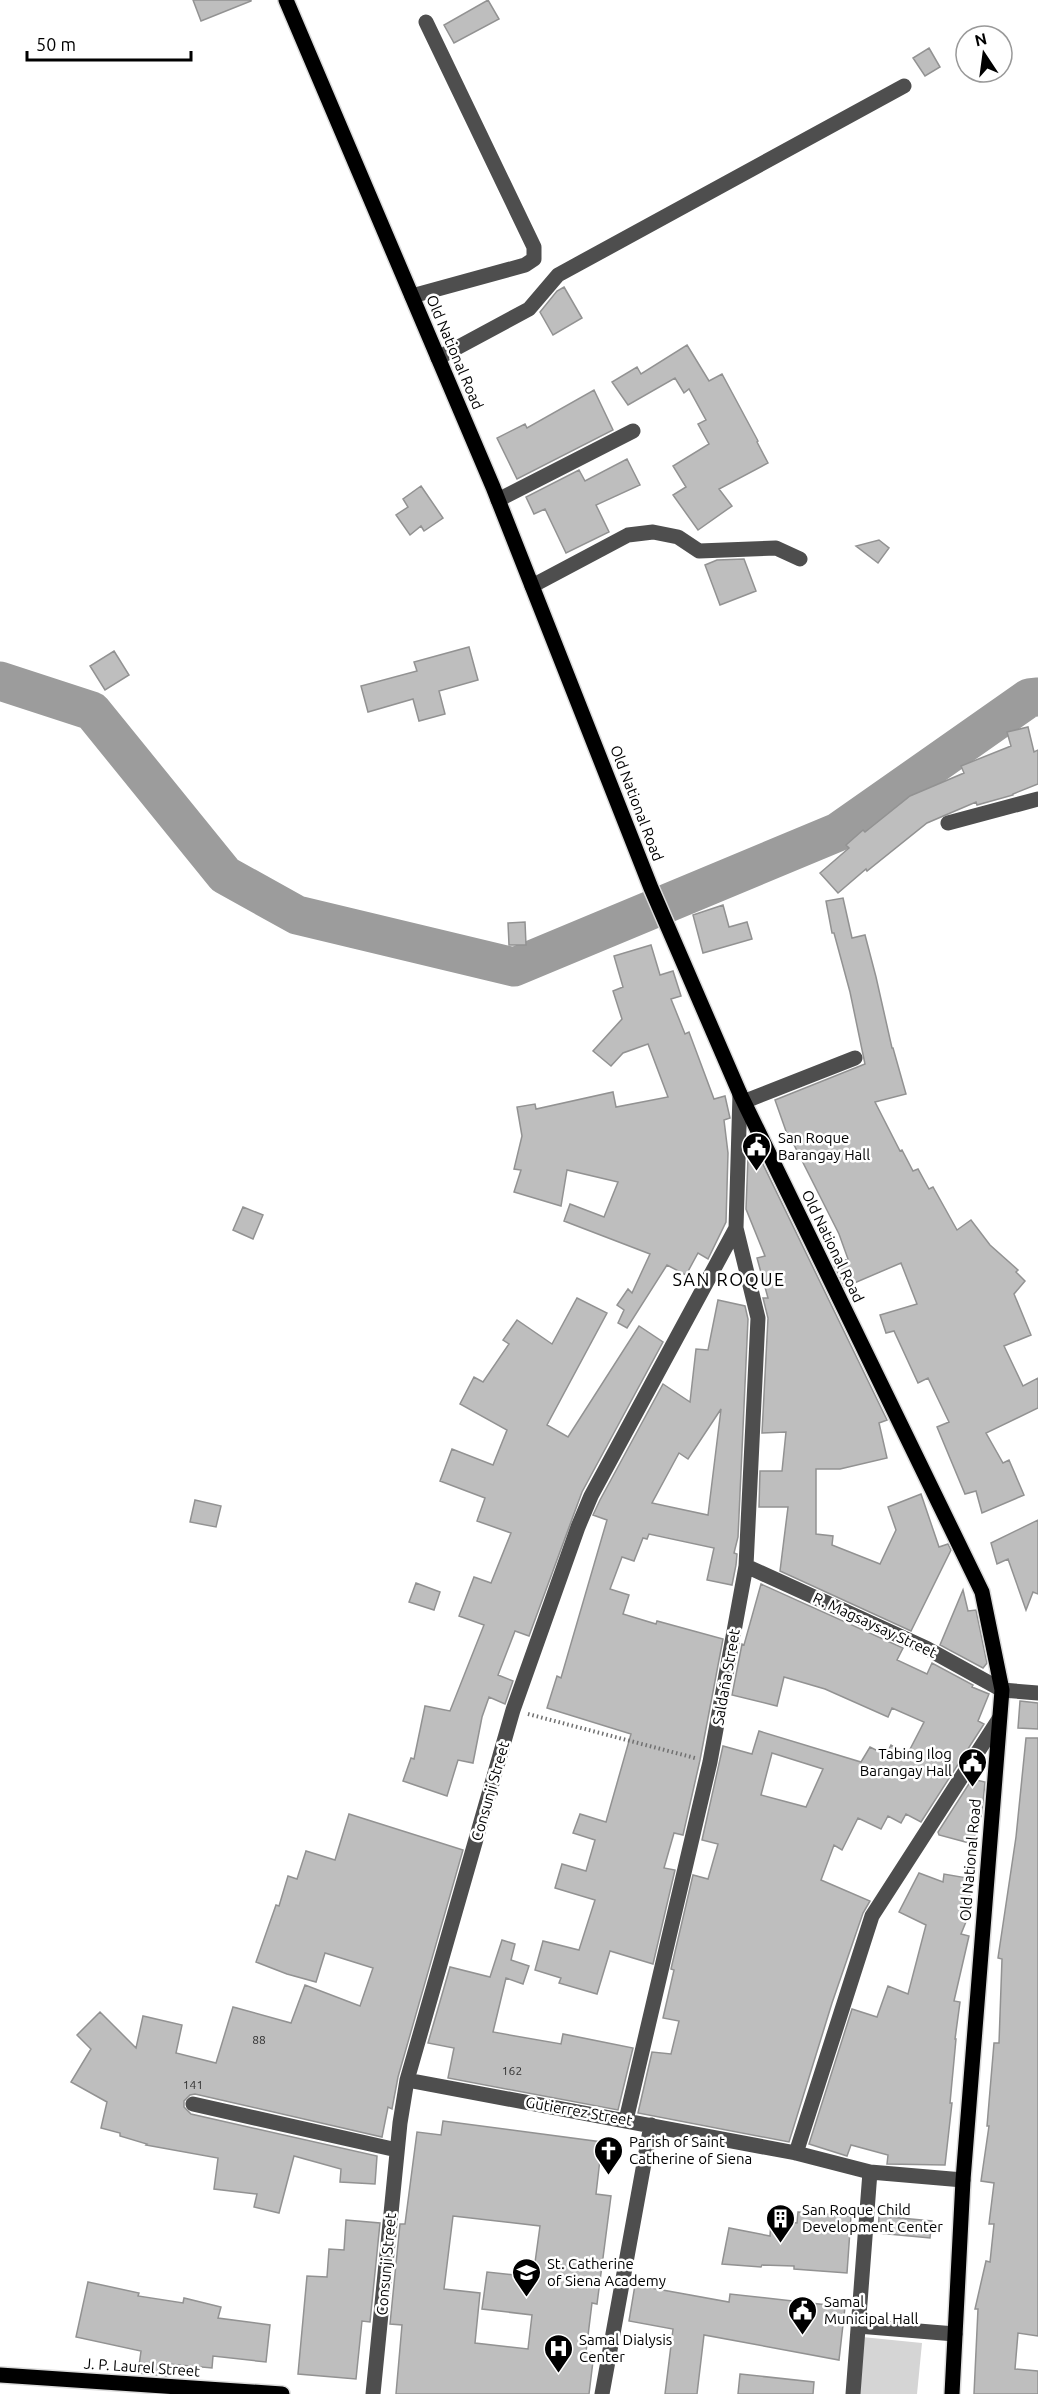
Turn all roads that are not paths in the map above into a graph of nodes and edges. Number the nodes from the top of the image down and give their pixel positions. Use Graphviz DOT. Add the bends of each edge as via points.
graph roads {
  1 [pos="286,0"];
  2 [pos="426,22"];
  3 [pos="904,86"];
  4 [pos="412,296"];
  5 [pos="438,358"];
  6 [pos="633,431"];
  7 [pos="498,500"];
  8 [pos="800,559"];
  9 [pos="532,586"];
  10 [pos="1038,799"];
  11 [pos="948,823"];
  12 [pos="855,1058"];
  13 [pos="742,1098"];
  14 [pos="736,1228"];
  15 [pos="746,1566"];
  16 [pos="1002,1690"];
  17 [pos="1038,1693"];
  18 [pos="999,1719"];
  19 [pos="407,2080"];
  20 [pos="193,2104"];
  21 [pos="626,2120"];
  22 [pos="651,2125"];
  23 [pos="397,2150"];
  24 [pos="796,2153"];
  25 [pos="870,2172"];
  26 [pos="963,2180"];
  27 [pos="858,2326"];
  28 [pos="955,2334"];
  29 [pos="0,2375"];
  30 [pos="282,2394"];
  31 [pos="374,2394"];
  32 [pos="602,2394"];
  33 [pos="852,2394"];
  34 [pos="952,2394"];
  1 -- 4 [label="main road, Old National Road"];
  2 -- 4 [label="street" via="534,247 534,259 525,265"];
  3 -- 5 [label="street" via="558,275 529,309"];
  4 -- 5 [label="main road, Old National Road"];
  5 -- 7 [label="main road, Old National Road"];
  6 -- 7 [label="street"];
  7 -- 9 [label="main road, Old National Road"];
  8 -- 9 [label="street" via="776,548 699,551 678,537 653,532 628,536"];
  9 -- 13 [label="main road, Old National Road" via="651,888"];
  10 -- 11 [label="street"];
  12 -- 13 [label="street"];
  13 -- 14 [label="street"];
  13 -- 16 [label="main road, Old National Road" via="982,1592"];
  14 -- 15 [label="street, Saldaña Street" via="758,1318"];
  14 -- 19 [label="street, Consunji Street" via="591,1496 566,1560 513,1710"];
  15 -- 16 [label="street, R. Magsaysay Street" via="926,1648"];
  15 -- 21 [label="street, Saldaña Street" via="710,1762"];
  16 -- 17 [label="street"];
  16 -- 18 [label="main road, Old National Road"];
  18 -- 24 [label="street" via="872,1916"];
  18 -- 26 [label="main road, Old National Road"];
  19 -- 21 [label="street, Gutierrez Street"];
  19 -- 23 [label="street, Consunji Street"];
  20 -- 23 [label="street"];
  21 -- 22 [label="street, Gutierrez Street"];
  22 -- 24 [label="street, Gutierrez Street"];
  22 -- 32 [label="street"];
  23 -- 31 [label="street, Consunji Street"];
  24 -- 25 [label="street, Gutierrez Street"];
  25 -- 26 [label="street, Gutierrez Street"];
  25 -- 27 [label="street"];
  26 -- 28 [label="main road, Old National Road"];
  27 -- 28 [label="street"];
  27 -- 33 [label="street"];
  28 -- 34 [label="main road, Old National Road"];
  29 -- 30 [label="main road, J. P. Laurel Street"];
}
